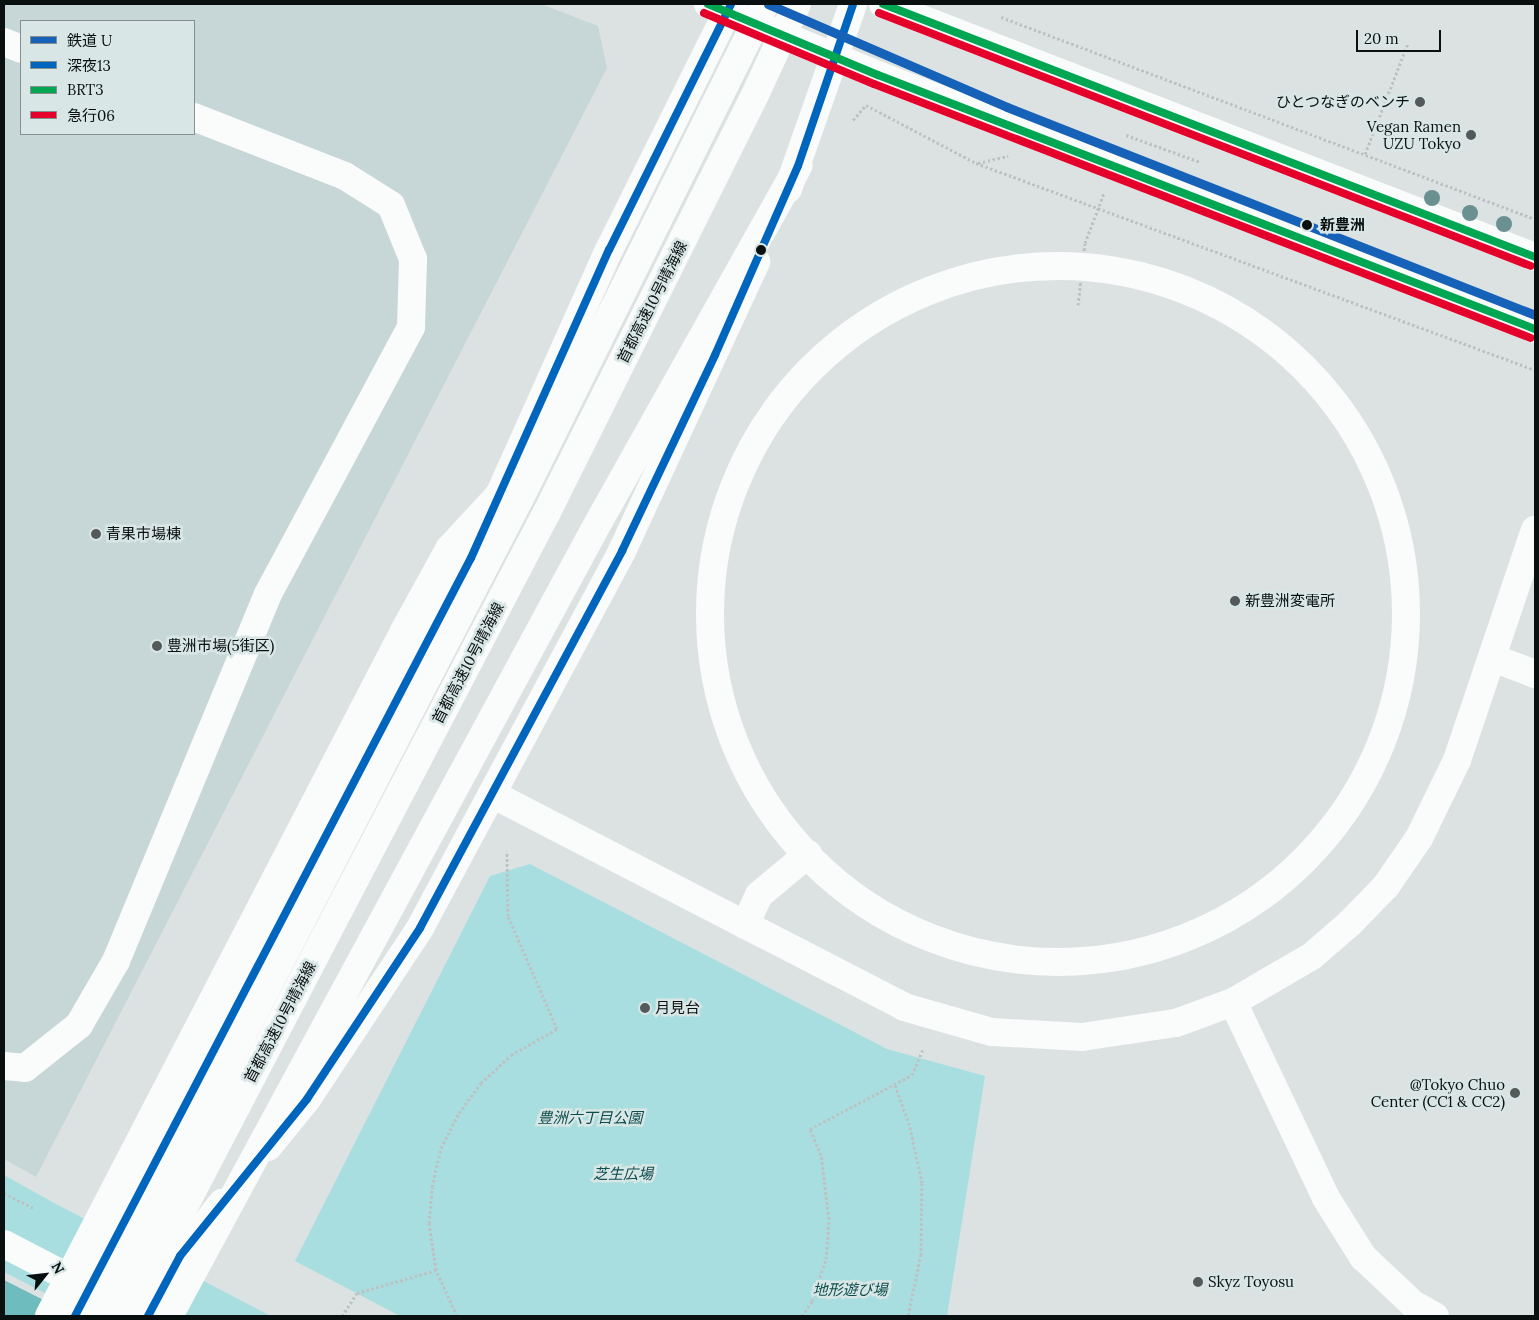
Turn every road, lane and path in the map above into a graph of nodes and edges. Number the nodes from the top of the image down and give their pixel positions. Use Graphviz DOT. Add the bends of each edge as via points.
graph roads {
  1 [pos="764,4"];
  2 [pos="797,4"];
  3 [pos="853,4"];
  4 [pos="883,4"];
  5 [pos="722,6"];
  6 [pos="998,16"];
  7 [pos="4,42"];
  8 [pos="1408,43"];
  9 [pos="20,49"];
  10 [pos="835,56"];
  11 [pos="195,117"];
  12 [pos="853,120"];
  13 [pos="1130,126"];
  14 [pos="1126,135"];
  15 [pos="1123,143"];
  16 [pos="1365,154"];
  17 [pos="1011,156"];
  18 [pos="1200,162"];
  19 [pos="976,163"];
  20 [pos="798,166"];
  21 [pos="1108,184"];
  22 [pos="1535,219"];
  23 [pos="1535,257"];
  24 [pos="1078,306"];
  25 [pos="1535,329"];
  26 [pos="1535,370"];
  27 [pos="498,496"];
  28 [pos="1535,530"];
  29 [pos="1494,658"];
  30 [pos="1535,674"];
  31 [pos="492,794"];
  32 [pos="507,851"];
  33 [pos="808,854"];
  34 [pos="745,925"];
  35 [pos="1233,1002"];
  36 [pos="923,1049"];
  37 [pos="4,1066"];
  38 [pos="895,1084"];
  39 [pos="4,1193"];
  40 [pos="33,1208"];
  41 [pos="4,1244"];
  42 [pos="436,1270"];
  43 [pos="49,1316"];
  44 [pos="75,1316"];
  45 [pos="97,1316"];
  46 [pos="127,1316"];
  47 [pos="144,1316"];
  48 [pos="148,1316"];
  49 [pos="169,1316"];
  50 [pos="342,1316"];
  51 [pos="457,1316"];
  52 [pos="802,1316"];
  53 [pos="908,1316"];
  54 [pos="1435,1316"];
  1 -- 45 [label="main road, 首都高速10号晴海線" via="520,498"];
  2 -- 46 [label="main road, 首都高速10号晴海線" via="547,512"];
  3 -- 10 [label="main road"];
  4 -- 23 [label="main road"];
  5 -- 10 [label="main road"];
  5 -- 27 [label="main road"];
  6 -- 16 [label="path"];
  7 -- 9 [label="main road"];
  8 -- 16 [label="path"];
  10 -- 20 [label="main road"];
  10 -- 25 [label="main road"];
  11 -- 37 [label="main road" via="345,176 391,205 413,259 411,327 268,594 116,961 79,1025 25,1068"];
  12 -- 19 [label="path" via="866,105"];
  13 -- 14 [label="path"];
  14 -- 15 [label="path"];
  14 -- 18 [label="path"];
  16 -- 22 [label="path"];
  17 -- 19 [label="path"];
  19 -- 26 [label="path"];
  20 -- 31 [label="main road" via="715,355 622,551"];
  20 -- 49 [label="main road" via="593,532"];
  21 -- 24 [label="path" via="1085,243"];
  27 -- 43 [label="main road" via="449,549 404,631"];
  27 -- 44 [label="main road" via="471,558"];
  28 -- 29 [label="main road"];
  29 -- 30 [label="main road"];
  29 -- 35 [label="main road" via="1457,760 1419,838 1386,886 1312,956"];
  31 -- 34 [label="main road"];
  31 -- 48 [label="main road" via="420,928 307,1099 180,1256"];
  32 -- 42 [label="path" via="508,916 557,1028 511,1055 481,1083 459,1113 441,1148 432,1188 429,1223"];
  33 -- 33 [label="main road" via="760,791 733,736 718,682 710,613 715,558 733,488 774,412 815,364 866,322 924,292 974,275 1009,268 1066,265 1118,271 1188,291 1252,325 1309,373 1352,428 1378,477 1398,542 1406,614 1398,689 1375,759 1339,820 1297,868 1233,916 1179,941 1123,956 1053,962 996,956 924,935 857,897"];
  33 -- 34 [label="main road" via="759,895"];
  34 -- 35 [label="main road" via="904,1007 992,1032 1082,1037 1176,1023"];
  35 -- 54 [label="main road" via="1326,1198 1363,1257 1413,1304"];
  36 -- 38 [label="path" via="912,1075"];
  38 -- 52 [label="path" via="810,1129 820,1155 829,1218 826,1259 812,1301"];
  38 -- 53 [label="path" via="910,1127 922,1183 921,1254"];
  39 -- 40 [label="path"];
  41 -- 47 [label="main road"];
  42 -- 50 [label="path" via="356,1293"];
  42 -- 51 [label="path"];
}
